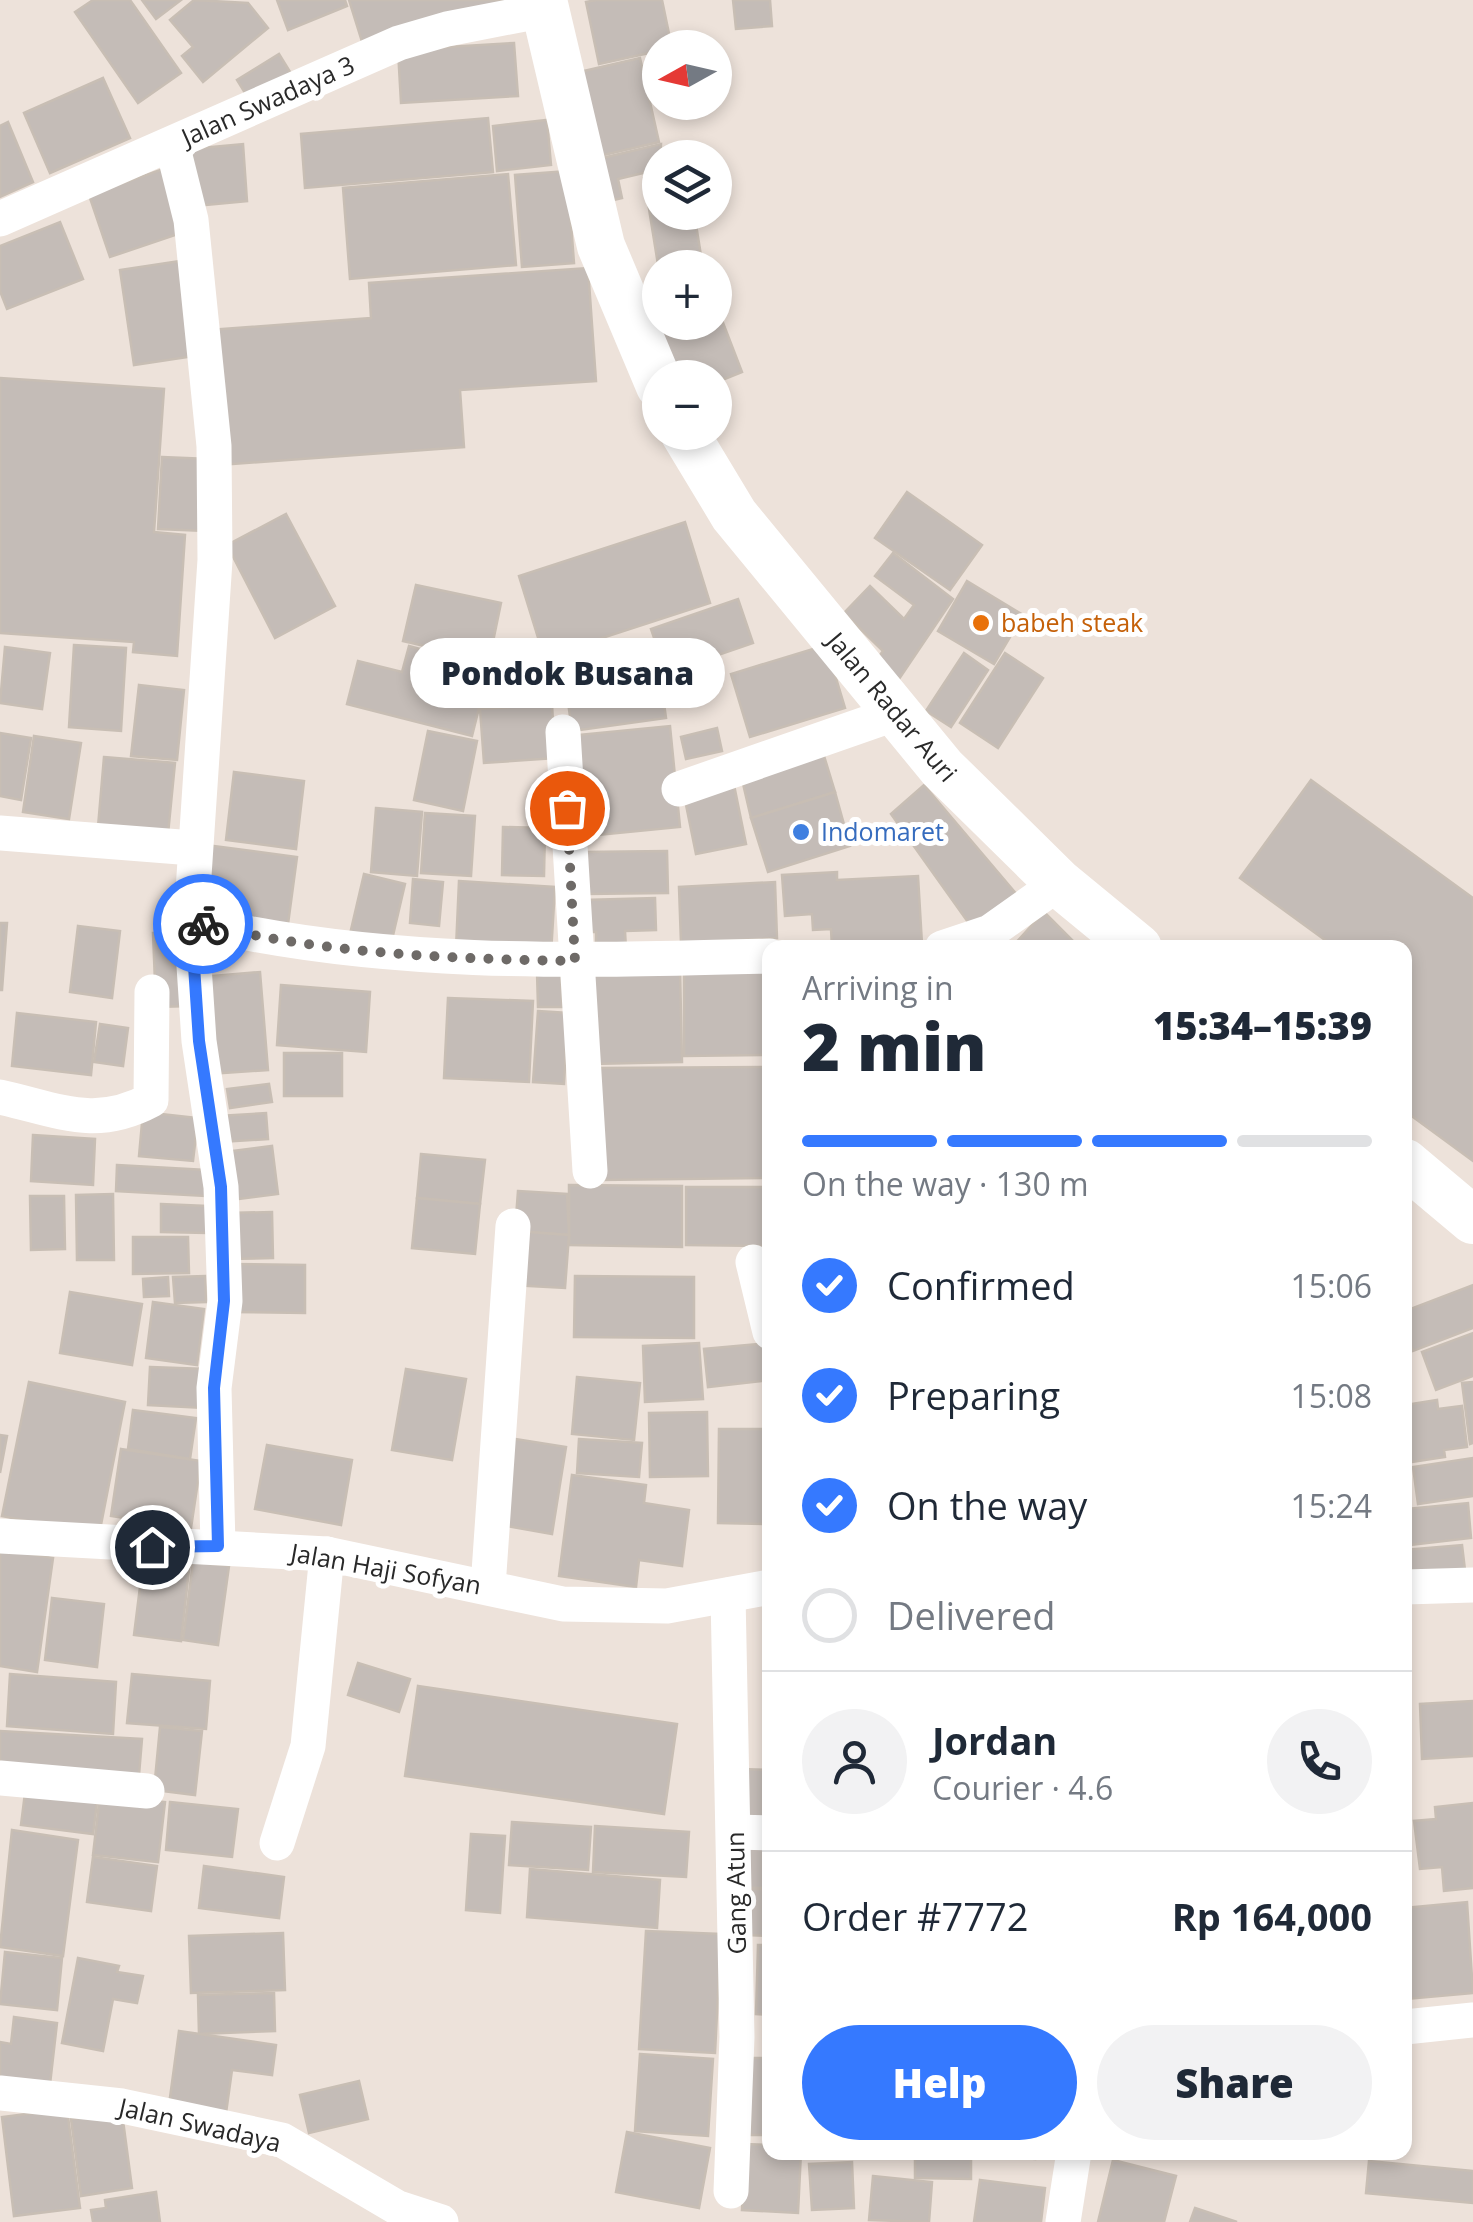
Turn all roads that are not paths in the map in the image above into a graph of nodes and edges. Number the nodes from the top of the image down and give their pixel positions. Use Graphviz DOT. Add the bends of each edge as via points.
graph roads {
  1 [pos="544,5"];
  2 [pos="172,144"];
  3 [pos="0,219"];
  4 [pos="649,360"];
  5 [pos="694,450"];
  6 [pos="898,713"];
  7 [pos="563,732"];
  8 [pos="680,789"];
  9 [pos="0,833"];
  10 [pos="193,848"];
  11 [pos="1059,884"];
  12 [pos="191,921"];
  13 [pos="966,940"];
  14 [pos="1128,940"];
  15 [pos="762,956"];
  16 [pos="575,961"];
  17 [pos="152,992"];
  18 [pos="0,1098"];
  19 [pos="1412,1169"];
  20 [pos="590,1171"];
  21 [pos="1473,1220"];
  22 [pos="513,1226"];
  23 [pos="754,1262"];
  24 [pos="762,1297"];
  25 [pos="0,1536"];
  26 [pos="218,1546"];
  27 [pos="327,1554"];
  28 [pos="1473,1586"];
  29 [pos="488,1587"];
  30 [pos="1412,1587"];
  31 [pos="762,1588"];
  32 [pos="728,1595"];
  33 [pos="0,1778"];
  34 [pos="147,1792"];
  35 [pos="753,1833"];
  36 [pos="277,1843"];
  37 [pos="1473,2020"];
  38 [pos="1412,2026"];
  39 [pos="754,2039"];
  40 [pos="0,2093"];
  41 [pos="1073,2160"];
  42 [pos="730,2191"];
  43 [pos="431,2221"];
  44 [pos="1062,2222"];
  1 -- 2 [label="street, Jalan Swadaya 3" via="399,44"];
  1 -- 4 [label="main road" via="601,246"];
  2 -- 3 [label="street, Jalan Swadaya 3"];
  2 -- 10 [label="street" via="191,220 214,446 215,560"];
  5 -- 6 [label="main road, Jalan Radar Auri" via="734,515"];
  6 -- 8 [label="street"];
  6 -- 11 [label="main road, Jalan Radar Auri" via="967,796"];
  7 -- 16 [label="street"];
  9 -- 10 [label="street"];
  10 -- 12 [label="street"];
  11 -- 13 [label="street" via="990,932"];
  11 -- 14 [label="main road, Jalan Radar Auri"];
  12 -- 16 [label="street" via="250,935 455,959"];
  12 -- 26 [label="street" via="199,1041 221,1187 224,1301 214,1388"];
  15 -- 16 [label="street"];
  16 -- 20 [label="street"];
  17 -- 18 [label="street" via="151,1100 98,1119"];
  19 -- 21 [label="main road"];
  22 -- 29 [label="street"];
  23 -- 24 [label="street"];
  25 -- 26 [label="street, Jalan Haji Sofyan"];
  26 -- 27 [label="street, Jalan Haji Sofyan"];
  27 -- 29 [label="street, Jalan Haji Sofyan"];
  27 -- 36 [label="street" via="308,1746"];
  28 -- 30 [label="street"];
  29 -- 32 [label="street, Jalan Haji Sofyan" via="564,1604 666,1606"];
  31 -- 32 [label="street, Jalan Haji Sofyan"];
  32 -- 35 [label="street, Gang Atun"];
  33 -- 34 [label="street"];
  35 -- 39 [label="street, Gang Atun"];
  37 -- 38 [label="street"];
  39 -- 42 [label="street, Gang Atun"];
  40 -- 43 [label="street, Jalan Swadaya" via="122,2106 282,2140"];
  41 -- 44 [label="street"];
}
